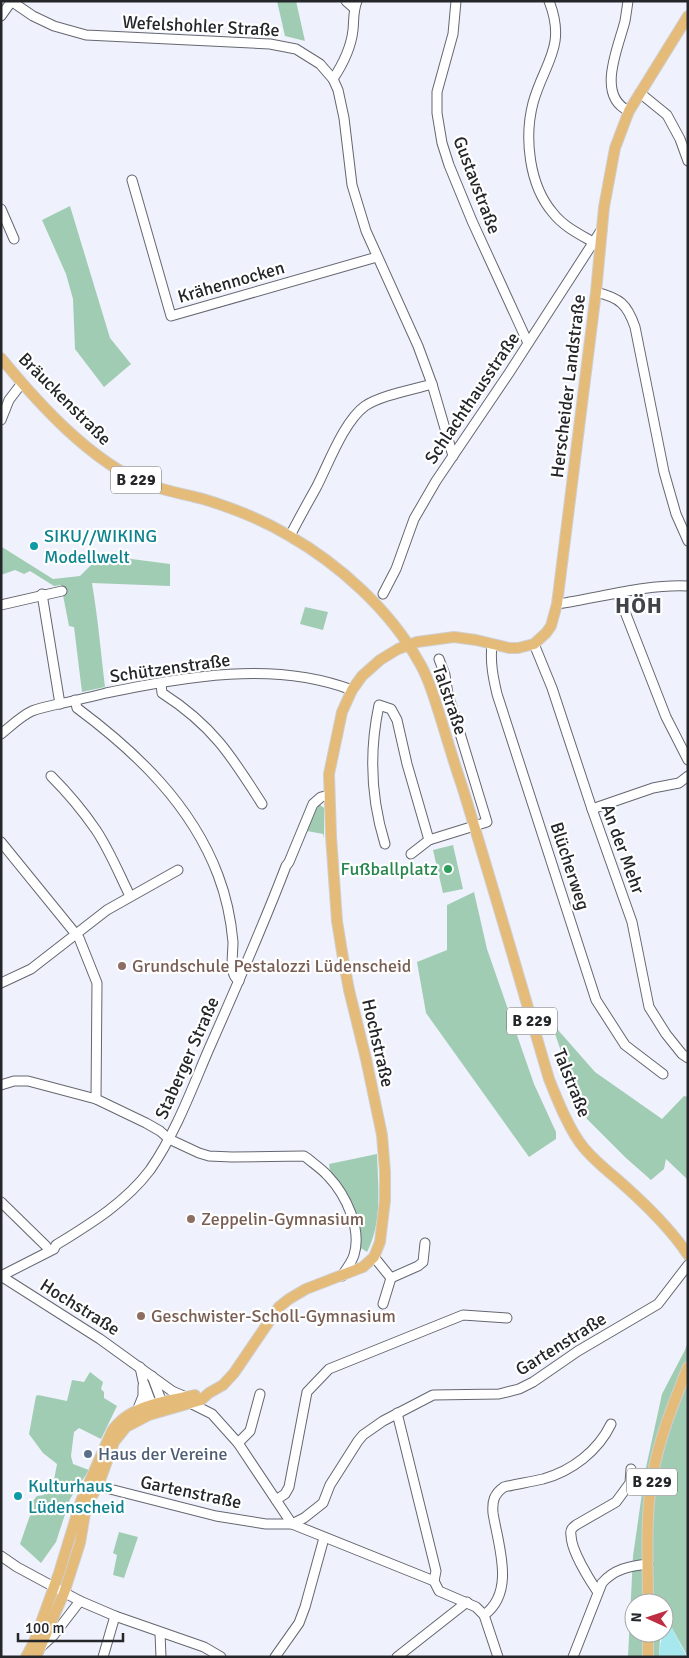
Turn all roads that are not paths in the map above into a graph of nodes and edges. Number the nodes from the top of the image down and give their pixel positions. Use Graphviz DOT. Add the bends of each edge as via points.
graph roads {
  1 [pos="11,1"];
  2 [pos="346,1"];
  3 [pos="456,1"];
  4 [pos="549,1"];
  5 [pos="628,1"];
  6 [pos="355,5"];
  7 [pos="1,16"];
  8 [pos="688,16"];
  9 [pos="333,79"];
  10 [pos="640,93"];
  11 [pos="628,111"];
  12 [pos="688,133"];
  13 [pos="680,139"];
  14 [pos="688,161"];
  15 [pos="132,180"];
  16 [pos="1,208"];
  17 [pos="602,229"];
  18 [pos="14,239"];
  19 [pos="593,242"];
  20 [pos="377,257"];
  21 [pos="596,292"];
  22 [pos="528,343"];
  23 [pos="1,358"];
  24 [pos="22,383"];
  25 [pos="432,384"];
  26 [pos="1,420"];
  27 [pos="453,456"];
  28 [pos="290,536"];
  29 [pos="688,541"];
  30 [pos="688,586"];
  31 [pos="62,591"];
  32 [pos="42,594"];
  33 [pos="383,594"];
  34 [pos="618,594"];
  35 [pos="557,604"];
  36 [pos="1,605"];
  37 [pos="407,644"];
  38 [pos="492,644"];
  39 [pos="534,644"];
  40 [pos="438,660"];
  41 [pos="161,684"];
  42 [pos="352,690"];
  43 [pos="75,700"];
  44 [pos="60,704"];
  45 [pos="1,734"];
  46 [pos="688,760"];
  47 [pos="52,776"];
  48 [pos="688,776"];
  49 [pos="329,795"];
  50 [pos="262,804"];
  51 [pos="592,809"];
  52 [pos="474,827"];
  53 [pos="429,840"];
  54 [pos="1,842"];
  55 [pos="385,844"];
  56 [pos="411,854"];
  57 [pos="178,870"];
  58 [pos="130,896"];
  59 [pos="76,934"];
  60 [pos="239,981"];
  61 [pos="1,982"];
  62 [pos="688,1058"];
  63 [pos="663,1074"];
  64 [pos="1,1085"];
  65 [pos="96,1099"];
  66 [pos="169,1139"];
  67 [pos="1,1202"];
  68 [pos="425,1244"];
  69 [pos="49,1251"];
  70 [pos="688,1255"];
  71 [pos="374,1257"];
  72 [pos="688,1265"];
  73 [pos="1,1276"];
  74 [pos="342,1276"];
  75 [pos="391,1278"];
  76 [pos="383,1304"];
  77 [pos="507,1318"];
  78 [pos="140,1366"];
  79 [pos="688,1367"];
  80 [pos="152,1375"];
  81 [pos="143,1381"];
  82 [pos="209,1393"];
  83 [pos="260,1394"];
  84 [pos="188,1400"];
  85 [pos="159,1406"];
  86 [pos="137,1410"];
  87 [pos="397,1413"];
  88 [pos="212,1414"];
  89 [pos="611,1424"];
  90 [pos="238,1443"];
  91 [pos="631,1469"];
  92 [pos="98,1486"];
  93 [pos="276,1500"];
  94 [pos="292,1524"];
  95 [pos="324,1538"];
  96 [pos="1,1556"];
  97 [pos="648,1564"];
  98 [pos="434,1581"];
  99 [pos="54,1588"];
  100 [pos="597,1592"];
  101 [pos="648,1593"];
  102 [pos="64,1594"];
  103 [pos="80,1601"];
  104 [pos="467,1602"];
  105 [pos="484,1615"];
  106 [pos="115,1616"];
  107 [pos="160,1633"];
  108 [pos="648,1643"];
  109 [pos="42,1646"];
  110 [pos="26,1657"];
  111 [pos="36,1657"];
  112 [pos="103,1657"];
  113 [pos="161,1657"];
  114 [pos="221,1657"];
  115 [pos="275,1657"];
  116 [pos="397,1657"];
  117 [pos="498,1657"];
  118 [pos="573,1657"];
  119 [pos="648,1657"];
  1 -- 7 [label="street"];
  1 -- 9 [label="street, Wefelshohler Straße" via="54,26 86,35 270,44 296,49 320,64"];
  2 -- 6 [label="street"];
  3 -- 22 [label="street, Gustavstraße" via="453,34 436,92 442,142 448,165"];
  4 -- 19 [label="street" via="556,23 555,43 532,110 529,140 532,164 539,191 553,213"];
  5 -- 11 [label="street" via="611,74 615,100 620,108"];
  6 -- 9 [label="street" via="351,39 343,64"];
  8 -- 10 [label="main road, Herscheider Landstraße"];
  9 -- 20 [label="street, Wefelshohler Straße" via="344,118 352,185"];
  10 -- 11 [label="main road, Herscheider Landstraße"];
  10 -- 13 [label="street" via="667,115"];
  11 -- 17 [label="main road, Herscheider Landstraße" via="615,148"];
  12 -- 13 [label="street"];
  13 -- 14 [label="street"];
  15 -- 20 [label="street, Krähennocken" via="171,316"];
  16 -- 18 [label="street"];
  17 -- 19 [label="street, Schlachthausstraße"];
  17 -- 21 [label="main road, Herscheider Landstraße"];
  19 -- 22 [label="street, Schlachthausstraße"];
  20 -- 25 [label="street, Wefelshohler Straße"];
  21 -- 29 [label="street" via="617,299 632,316 664,472"];
  21 -- 35 [label="main road, Herscheider Landstraße"];
  22 -- 27 [label="street, Schlachthausstraße"];
  23 -- 24 [label="main road, Bräuckenstraße / B 229"];
  24 -- 26 [label="street" via="9,400"];
  24 -- 28 [label="main road, Bräuckenstraße / B 229" via="76,437 115,469 153,486 235,509"];
  25 -- 27 [label="street, Wefelshohler Straße"];
  25 -- 28 [label="street" via="375,401 356,414"];
  27 -- 33 [label="street, Schlachthausstraße" via="414,519"];
  28 -- 37 [label="main road, Bräuckenstraße / B 229" via="366,594"];
  30 -- 34 [label="street"];
  31 -- 32 [label="street"];
  32 -- 36 [label="street"];
  32 -- 44 [label="street"];
  34 -- 35 [label="street"];
  34 -- 46 [label="street" via="666,717"];
  35 -- 39 [label="main road, Herscheider Landstraße" via="551,626"];
  37 -- 38 [label="main road" via="454,637"];
  37 -- 42 [label="main road, Hochstraße" via="380,660"];
  37 -- 52 [label="main road, Talstraße / B 229" via="422,667 433,694"];
  38 -- 39 [label="main road" via="518,648"];
  38 -- 63 [label="street, Blücherweg" via="491,665 497,694 596,1000 625,1045"];
  39 -- 51 [label="street, An der Mehr"];
  40 -- 52 [label="street, Talstraße" via="487,822"];
  41 -- 42 [label="street, Schützenstraße" via="214,675 256,674 320,680"];
  41 -- 43 [label="street, Schützenstraße"];
  41 -- 50 [label="street" via="162,692 187,709 218,739"];
  42 -- 49 [label="main road, Hochstraße" via="342,712 335,741"];
  43 -- 44 [label="street, Schützenstraße"];
  43 -- 60 [label="street" via="77,708 131,750 166,788 201,840 219,876 229,910 233,973"];
  44 -- 45 [label="street, Schützenstraße" via="31,712"];
  47 -- 58 [label="street" via="96,830"];
  48 -- 51 [label="street" via="679,783 653,788"];
  49 -- 60 [label="street, Staberger Straße" via="313,804"];
  49 -- 71 [label="main road, Hochstraße" via="339,934 379,1118 384,1159 384,1218"];
  51 -- 62 [label="street, An der Mehr" via="632,922 649,1007 666,1034"];
  52 -- 53 [label="street"];
  52 -- 70 [label="main road, Talstraße / B 229" via="557,1099 582,1146 648,1209"];
  53 -- 55 [label="street" via="397,720 391,709 379,705 373,742 373,781"];
  53 -- 56 [label="street"];
  54 -- 59 [label="street"];
  57 -- 58 [label="street"];
  58 -- 59 [label="street"];
  59 -- 61 [label="street" via="32,969"];
  59 -- 65 [label="street" via="97,983"];
  60 -- 66 [label="street, Staberger Straße"];
  64 -- 65 [label="street" via="28,1081"];
  65 -- 66 [label="street" via="146,1123"];
  66 -- 69 [label="street, Staberger Straße" via="150,1170 106,1214"];
  66 -- 74 [label="street" via="208,1156 307,1158 334,1183 352,1217 356,1236 354,1256"];
  67 -- 69 [label="street"];
  68 -- 75 [label="street" via="423,1262"];
  69 -- 73 [label="street, Staberger Straße"];
  71 -- 74 [label="main road" via="363,1267"];
  71 -- 75 [label="street"];
  72 -- 87 [label="street, Gartenstraße" via="658,1304 520,1389 499,1394 433,1395"];
  73 -- 78 [label="street, Hochstraße"];
  74 -- 82 [label="main road" via="289,1299 279,1308 230,1379"];
  75 -- 76 [label="street"];
  77 -- 93 [label="street" via="463,1315 329,1368 307,1392 289,1487"];
  78 -- 80 [label="street, Hochstraße"];
  78 -- 81 [label="street"];
  79 -- 97 [label="main road, B 229" via="668,1416 652,1475"];
  80 -- 84 [label="street, Hochstraße"];
  80 -- 85 [label="street"];
  81 -- 85 [label="street"];
  81 -- 86 [label="street" via="143,1396"];
  82 -- 84 [label="main road"];
  82 -- 88 [label="street" via="208,1404"];
  83 -- 90 [label="street" via="250,1431"];
  84 -- 85 [label="main road"];
  84 -- 88 [label="street, Hochstraße"];
  85 -- 86 [label="main road"];
  85 -- 92 [label="main road" via="126,1427 114,1442"];
  86 -- 99 [label="main road" via="117,1424 107,1441 81,1501"];
  87 -- 94 [label="street, Gartenstraße" via="363,1435 330,1485 323,1502"];
  87 -- 98 [label="street" via="436,1571"];
  88 -- 90 [label="street"];
  89 -- 105 [label="street" via="591,1453 573,1466 544,1479 504,1487 495,1496 492,1503 502,1588"];
  90 -- 93 [label="street"];
  91 -- 100 [label="street" via="630,1483 616,1502 571,1530 572,1543"];
  92 -- 94 [label="street, Gartenstraße" via="216,1516 266,1524"];
  92 -- 102 [label="main road" via="85,1513 80,1543"];
  93 -- 94 [label="street"];
  94 -- 95 [label="street"];
  95 -- 98 [label="street"];
  95 -- 115 [label="street" via="306,1607"];
  96 -- 99 [label="street"];
  97 -- 100 [label="street" via="618,1570 608,1576"];
  97 -- 101 [label="main road, B 229"];
  98 -- 104 [label="street" via="439,1591"];
  99 -- 102 [label="street"];
  99 -- 110 [label="main road"];
  100 -- 118 [label="street"];
  102 -- 103 [label="street"];
  102 -- 109 [label="main road"];
  103 -- 106 [label="street"];
  103 -- 109 [label="street"];
  104 -- 105 [label="street"];
  104 -- 116 [label="street"];
  105 -- 117 [label="street"];
  106 -- 107 [label="street"];
  106 -- 112 [label="street"];
  107 -- 113 [label="street"];
  107 -- 114 [label="street" via="204,1647"];
  108 -- 119 [label="main road"];
  109 -- 111 [label="main road"];
}
